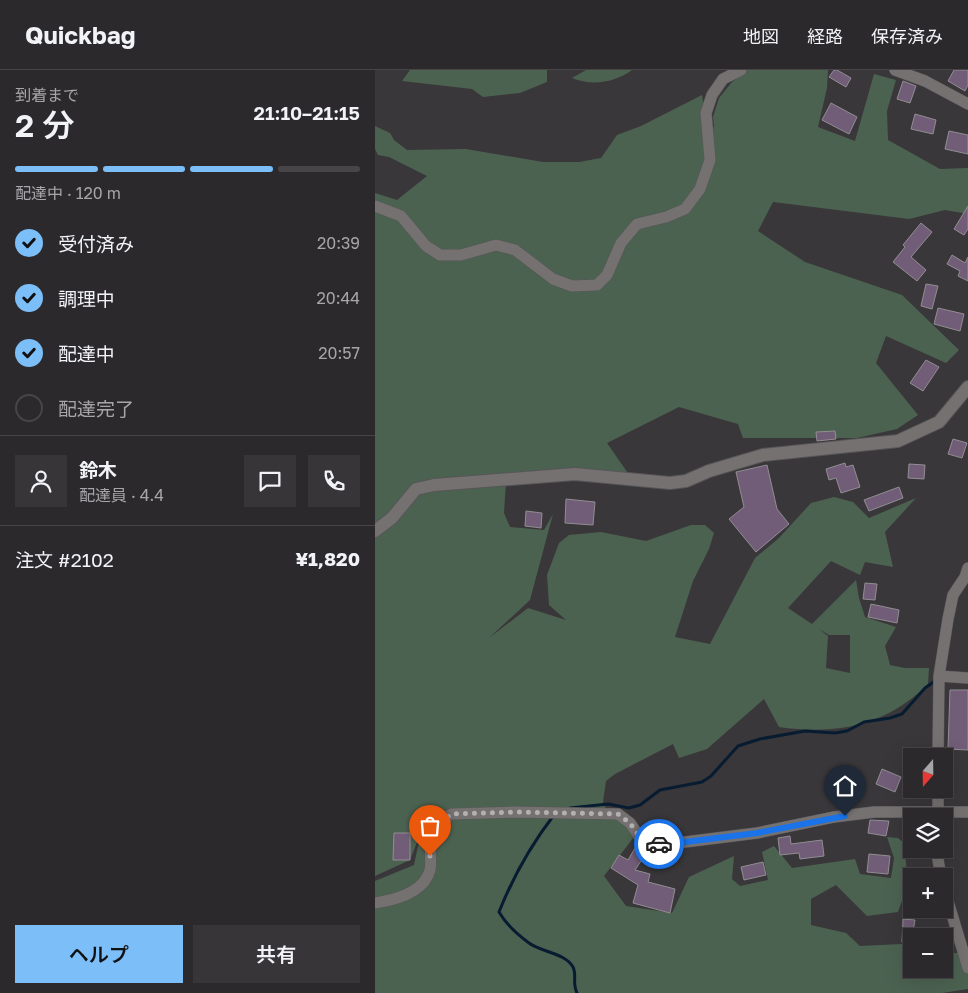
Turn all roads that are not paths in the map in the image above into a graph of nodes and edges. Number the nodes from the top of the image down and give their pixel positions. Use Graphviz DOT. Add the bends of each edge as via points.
graph roads {
  1 [pos="741,70"];
  2 [pos="895,70"];
  3 [pos="968,104"];
  4 [pos="375,206"];
  5 [pos="968,387"];
  6 [pos="375,531"];
  7 [pos="968,568"];
  8 [pos="939,676"];
  9 [pos="968,678"];
  10 [pos="938,748"];
  11 [pos="968,812"];
  12 [pos="903,813"];
  13 [pos="953,814"];
  14 [pos="375,903"];
  15 [pos="953,918"];
  16 [pos="968,968"];
  1 -- 4 [label="street" via="723,78 706,112 710,160 700,189 685,209 637,224 621,243 607,275 597,285 572,286 553,280 515,250 496,245 461,254 440,255 426,246 401,216"];
  2 -- 3 [label="street" via="925,81"];
  5 -- 6 [label="street" via="939,422 898,441 763,455 670,484 575,474 434,485 416,489"];
  7 -- 8 [label="street" via="953,595"];
  8 -- 9 [label="street"];
  8 -- 10 [label="street"];
  11 -- 13 [label="street"];
  12 -- 14 [label="street" via="874,812 841,816 757,833 669,844 641,839 630,823 618,814 451,814 433,836 430,871 421,887 406,895"];
  15 -- 16 [label="street"];
}
